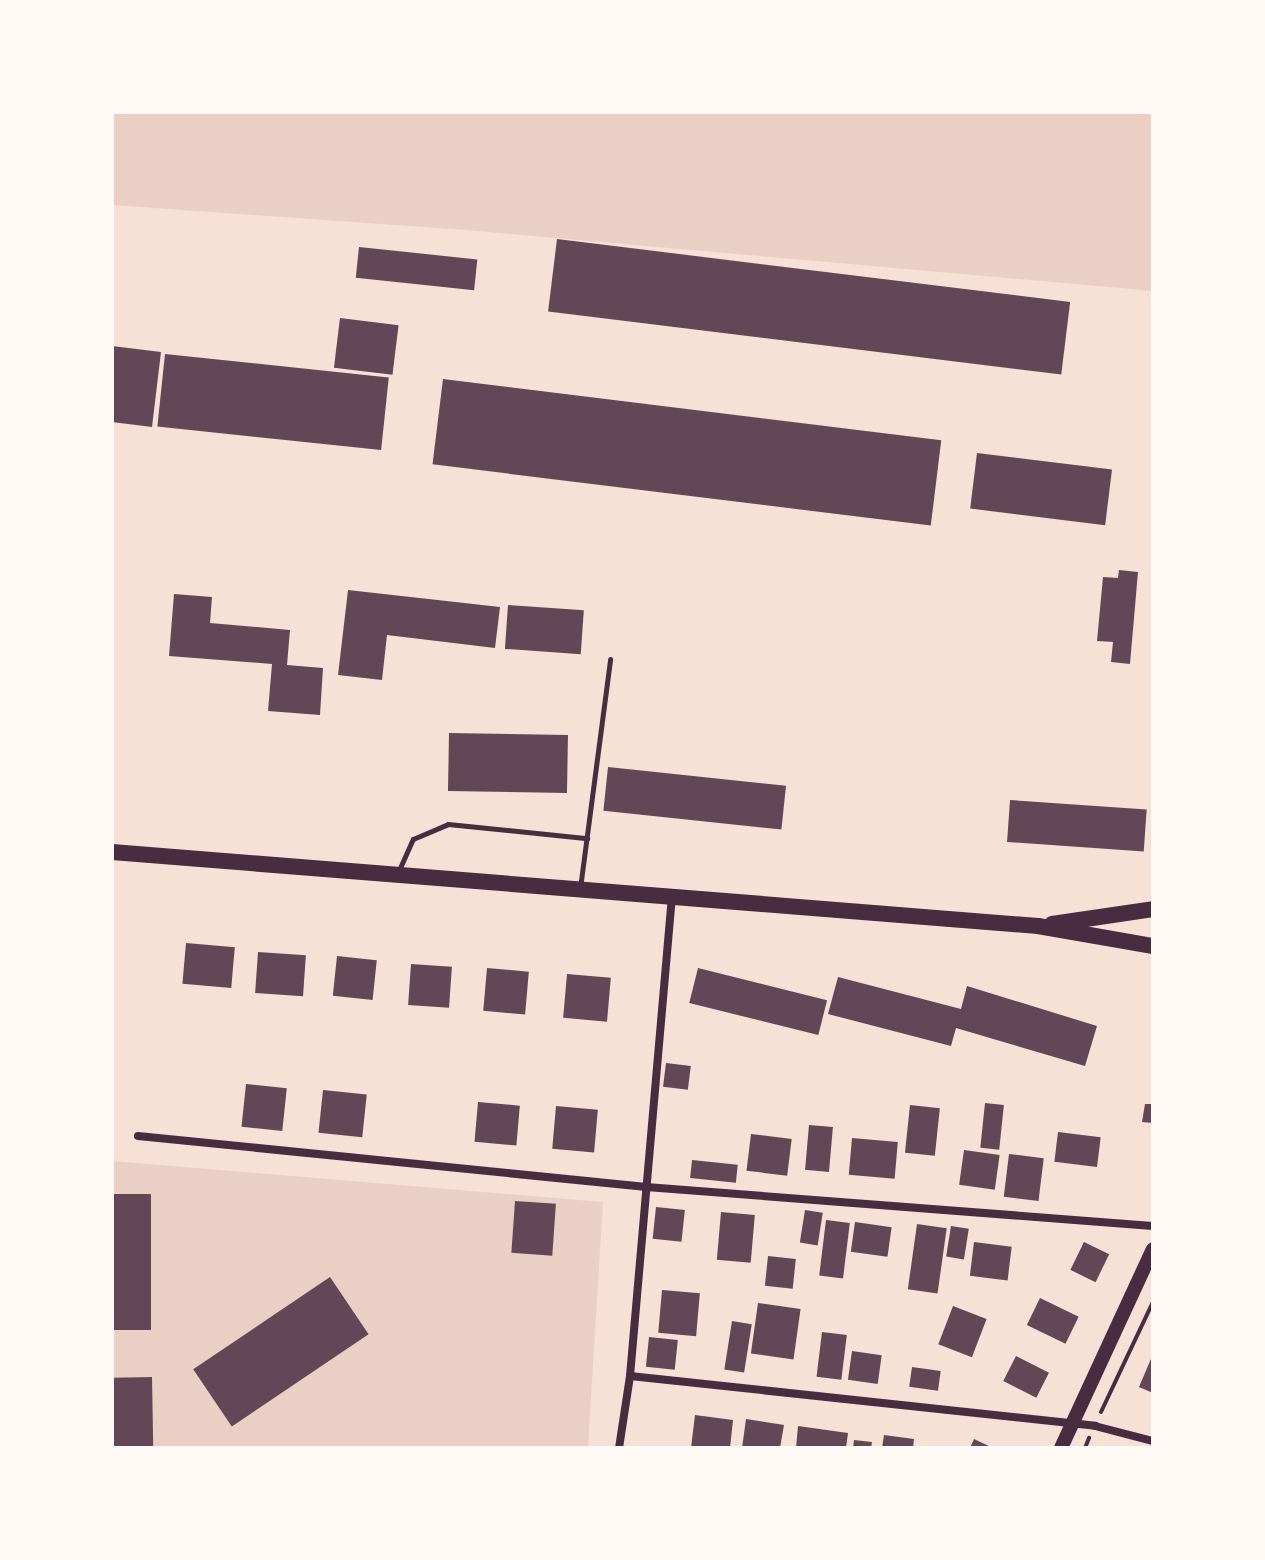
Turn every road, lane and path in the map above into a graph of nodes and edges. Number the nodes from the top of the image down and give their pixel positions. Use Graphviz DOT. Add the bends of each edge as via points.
graph roads {
  1 [pos="610,659"];
  2 [pos="587,838"];
  3 [pos="112,852"];
  4 [pos="397,875"];
  5 [pos="580,889"];
  6 [pos="672,896"];
  7 [pos="1153,909"];
  8 [pos="1038,926"];
  9 [pos="1153,946"];
  10 [pos="138,1136"];
  11 [pos="646,1187"];
  12 [pos="1153,1226"];
  13 [pos="1153,1249"];
  14 [pos="1153,1302"];
  15 [pos="630,1376"];
  16 [pos="1073,1423"];
  17 [pos="1095,1426"];
  18 [pos="1153,1441"];
  19 [pos="619,1448"];
  20 [pos="1061,1448"];
  21 [pos="1085,1448"];
  1 -- 2 [label="lane"];
  2 -- 4 [label="lane" via="448,824 413,839"];
  2 -- 5 [label="lane"];
  3 -- 4 [label="main road"];
  4 -- 5 [label="main road"];
  5 -- 6 [label="main road"];
  6 -- 8 [label="main road"];
  6 -- 11 [label="street"];
  7 -- 8 [label="main road"];
  8 -- 9 [label="main road"];
  10 -- 11 [label="street"];
  11 -- 12 [label="street"];
  11 -- 15 [label="street"];
  13 -- 16 [label="street"];
  14 -- 17 [label="path"];
  15 -- 16 [label="street"];
  15 -- 19 [label="street"];
  16 -- 17 [label="street"];
  16 -- 20 [label="street"];
  17 -- 18 [label="street"];
  17 -- 21 [label="path"];
}
